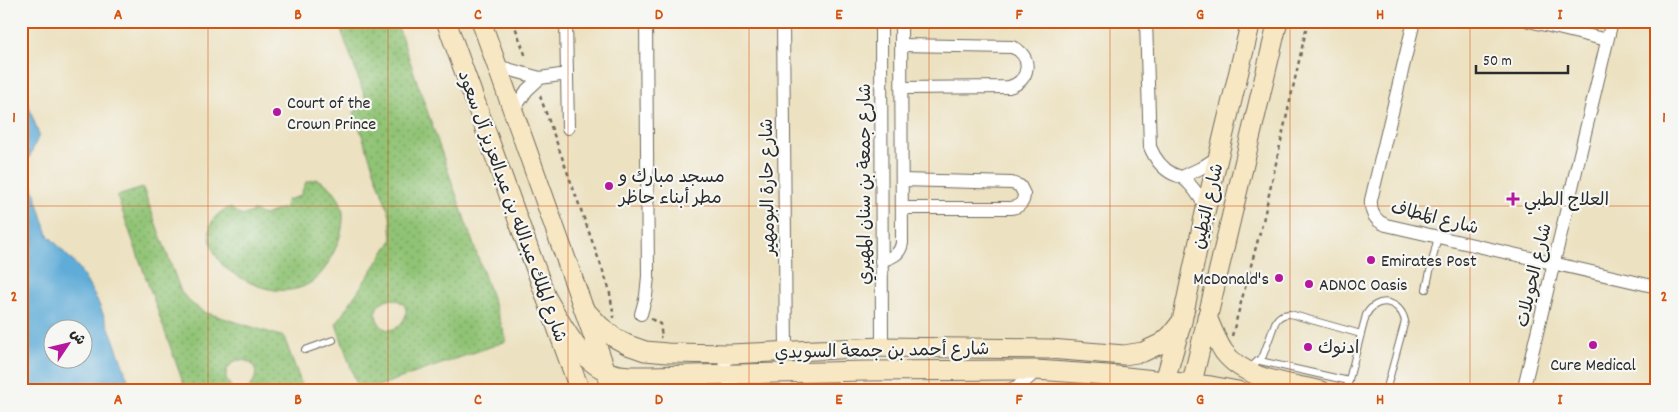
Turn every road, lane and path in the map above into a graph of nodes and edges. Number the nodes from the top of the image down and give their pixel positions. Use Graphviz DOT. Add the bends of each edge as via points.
graph roads {
  1 [pos="446,21"];
  2 [pos="481,21"];
  3 [pos="513,21"];
  4 [pos="566,21"];
  5 [pos="646,21"];
  6 [pos="783,21"];
  7 [pos="880,21"];
  8 [pos="901,21"];
  9 [pos="1146,21"];
  10 [pos="1251,21"];
  11 [pos="1278,21"];
  12 [pos="1308,21"];
  13 [pos="1414,21"];
  14 [pos="1529,21"];
  15 [pos="1612,21"];
  16 [pos="1607,40"];
  17 [pos="902,45"];
  18 [pos="526,57"];
  19 [pos="497,66"];
  20 [pos="567,74"];
  21 [pos="540,78"];
  22 [pos="902,88"];
  23 [pos="540,96"];
  24 [pos="513,111"];
  25 [pos="568,128"];
  26 [pos="1218,157"];
  27 [pos="1182,177"];
  28 [pos="902,180"];
  29 [pos="902,208"];
  30 [pos="1206,208"];
  31 [pos="1438,236"];
  32 [pos="882,260"];
  33 [pos="1554,262"];
  34 [pos="1657,287"];
  35 [pos="1426,289"];
  36 [pos="547,299"];
  37 [pos="584,309"];
  38 [pos="641,314"];
  39 [pos="1207,317"];
  40 [pos="1182,322"];
  41 [pos="617,324"];
  42 [pos="1233,333"];
  43 [pos="1361,334"];
  44 [pos="652,337"];
  45 [pos="333,340"];
  46 [pos="882,348"];
  47 [pos="305,350"];
  48 [pos="786,352"];
  49 [pos="1108,353"];
  50 [pos="730,354"];
  51 [pos="1252,365"];
  52 [pos="1036,370"];
  53 [pos="606,371"];
  54 [pos="866,371"];
  55 [pos="724,374"];
  56 [pos="1105,374"];
  57 [pos="664,376"];
  58 [pos="1349,381"];
  59 [pos="1164,386"];
  60 [pos="1191,387"];
  61 [pos="1233,390"];
  62 [pos="580,391"];
  63 [pos="613,391"];
  64 [pos="650,391"];
  65 [pos="737,391"];
  66 [pos="1005,391"];
  67 [pos="1124,391"];
  68 [pos="1321,391"];
  69 [pos="1346,391"];
  70 [pos="1386,391"];
  71 [pos="1523,391"];
  1 -- 36 [label="main road, شارع الملك عبدالله بن عبدالعزيز آل سعود"];
  2 -- 19 [label="main road, شارع الملك عبدالله بن عبدالعزيز آل سعود"];
  3 -- 18 [label="path"];
  4 -- 20 [label="street"];
  5 -- 38 [label="street" via="648,276"];
  6 -- 48 [label="street, شارع حارة البومهير"];
  7 -- 32 [label="street, شارع جمعة بن سنان المهيري"];
  8 -- 17 [label="street"];
  9 -- 27 [label="street" via="1150,147 1162,166"];
  10 -- 26 [label="main road, شارع البَطِين"];
  11 -- 39 [label="main road, شارع البَطِين"];
  12 -- 42 [label="path" via="1263,222"];
  13 -- 31 [label="street, شارع المَطاف" via="1371,205 1374,216 1381,223"];
  14 -- 16 [label="street"];
  15 -- 16 [label="street, شارع الحويلات"];
  16 -- 33 [label="street, شارع الحويلات"];
  17 -- 22 [label="street"];
  17 -- 22 [label="street" via="1012,47 1022,52 1027,68 1024,78 1009,87"];
  19 -- 21 [label="street"];
  19 -- 24 [label="main road, شارع الملك عبدالله بن عبدالعزيز آل سعود"];
  20 -- 21 [label="street"];
  20 -- 25 [label="street"];
  21 -- 24 [label="street"];
  22 -- 28 [label="street"];
  23 -- 41 [label="path" via="609,288"];
  24 -- 37 [label="main road, شارع الملك عبدالله بن عبدالعزيز آل سعود"];
  26 -- 27 [label="street"];
  26 -- 30 [label="main road, شارع البَطِين"];
  27 -- 30 [label="street"];
  28 -- 29 [label="street"];
  28 -- 29 [label="street" via="1012,183 1020,186 1024,198 1019,206 1011,208"];
  29 -- 32 [label="street" via="902,246 896,256"];
  30 -- 40 [label="main road, شارع البَطِين"];
  31 -- 33 [label="street, شارع المَطاف"];
  31 -- 35 [label="lane"];
  32 -- 46 [label="street, شارع جمعة بن سنان المهيري"];
  33 -- 34 [label="street, شارع المَطاف"];
  33 -- 71 [label="street, شارع الحويلات"];
  36 -- 53 [label="main road" via="582,352"];
  36 -- 62 [label="main road, شارع الملك عبدالله بن عبدالعزيز آل سعود"];
  37 -- 50 [label="main road, شارع أحمد بن جمعة السويدي" via="615,338 646,351"];
  37 -- 53 [label="main road, شارع الملك عبدالله بن عبدالعزيز آل سعود"];
  38 -- 44 [label="path" via="660,324 662,337"];
  39 -- 51 [label="main road" via="1230,360"];
  39 -- 60 [label="main road, شارع البَطِين"];
  40 -- 49 [label="main road, شارع أحمد بن جمعة السويدي" via="1171,335 1151,349 1135,354"];
  40 -- 59 [label="main road, شارع البَطِين"];
  43 -- 51 [label="lane" via="1283,314 1275,323 1266,351"];
  43 -- 58 [label="lane"];
  43 -- 70 [label="lane" via="1369,310 1379,303 1391,303 1403,315 1404,327"];
  45 -- 47 [label="lane"];
  46 -- 48 [label="main road, شارع أحمد بن جمعة السويدي"];
  46 -- 49 [label="main road, شارع أحمد بن جمعة السويدي" via="1050,349"];
  46 -- 54 [label="main road"];
  48 -- 50 [label="main road, شارع أحمد بن جمعة السويدي"];
  49 -- 56 [label="main road" via="1110,362"];
  50 -- 55 [label="street" via="725,361"];
  51 -- 58 [label="lane"];
  51 -- 68 [label="main road" via="1262,377"];
  52 -- 54 [label="main road, شارع أحمد بن جمعة السويدي"];
  52 -- 56 [label="main road, شارع أحمد بن جمعة السويدي"];
  52 -- 66 [label="street" via="1025,382"];
  53 -- 57 [label="main road, شارع أحمد بن جمعة السويدي" via="634,376"];
  53 -- 63 [label="main road, شارع الملك عبدالله بن عبدالعزيز آل سعود"];
  54 -- 55 [label="main road, شارع أحمد بن جمعة السويدي"];
  55 -- 57 [label="main road, شارع أحمد بن جمعة السويدي"];
  55 -- 65 [label="street"];
  56 -- 59 [label="main road, شارع أحمد بن جمعة السويدي"];
  56 -- 67 [label="main road"];
  57 -- 64 [label="main road"];
  58 -- 69 [label="lane"];
  59 -- 60 [label="main road, شارع أحمد بن جمعة السويدي"];
  60 -- 61 [label="main road, شارع أحمد بن جمعة السويدي"];
}
